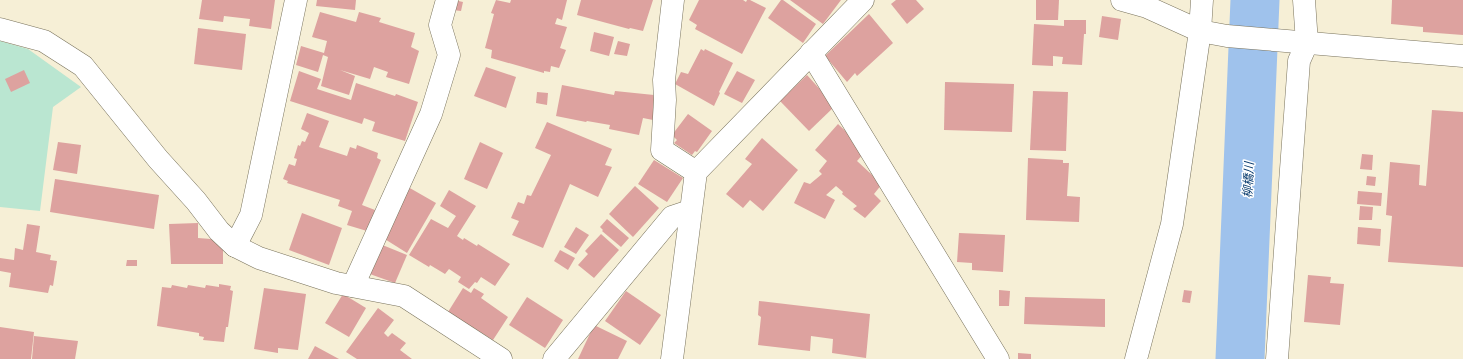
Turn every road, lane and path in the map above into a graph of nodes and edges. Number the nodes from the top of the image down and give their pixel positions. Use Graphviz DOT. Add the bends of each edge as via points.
graph roads {
  1 [pos="296,0"];
  2 [pos="447,0"];
  3 [pos="673,0"];
  4 [pos="863,0"];
  5 [pos="1122,0"];
  6 [pos="1202,0"];
  7 [pos="1304,0"];
  8 [pos="0,29"];
  9 [pos="1200,31"];
  10 [pos="1307,42"];
  11 [pos="811,53"];
  12 [pos="1463,56"];
  13 [pos="696,172"];
  14 [pos="690,211"];
  15 [pos="235,246"];
  16 [pos="353,286"];
  17 [pos="501,359"];
  18 [pos="554,359"];
  19 [pos="672,359"];
  20 [pos="998,359"];
  21 [pos="1136,359"];
  22 [pos="1277,359"];
  1 -- 15 [label="street" via="251,215"];
  2 -- 16 [label="street" via="440,25 449,54 431,114"];
  3 -- 13 [label="street" via="664,80 662,150"];
  4 -- 11 [label="street"];
  5 -- 9 [label="street" via="1146,7"];
  6 -- 9 [label="street"];
  7 -- 10 [label="street"];
  8 -- 15 [label="street" via="44,41 83,66 158,159 219,231"];
  9 -- 10 [label="street" via="1227,36"];
  9 -- 21 [label="street" via="1172,224"];
  10 -- 12 [label="street"];
  10 -- 22 [label="street" via="1299,61"];
  11 -- 13 [label="street"];
  11 -- 20 [label="street"];
  13 -- 14 [label="street"];
  14 -- 18 [label="street" via="672,217"];
  14 -- 19 [label="street"];
  15 -- 16 [label="street" via="259,258"];
  16 -- 17 [label="street" via="404,296"];
}
